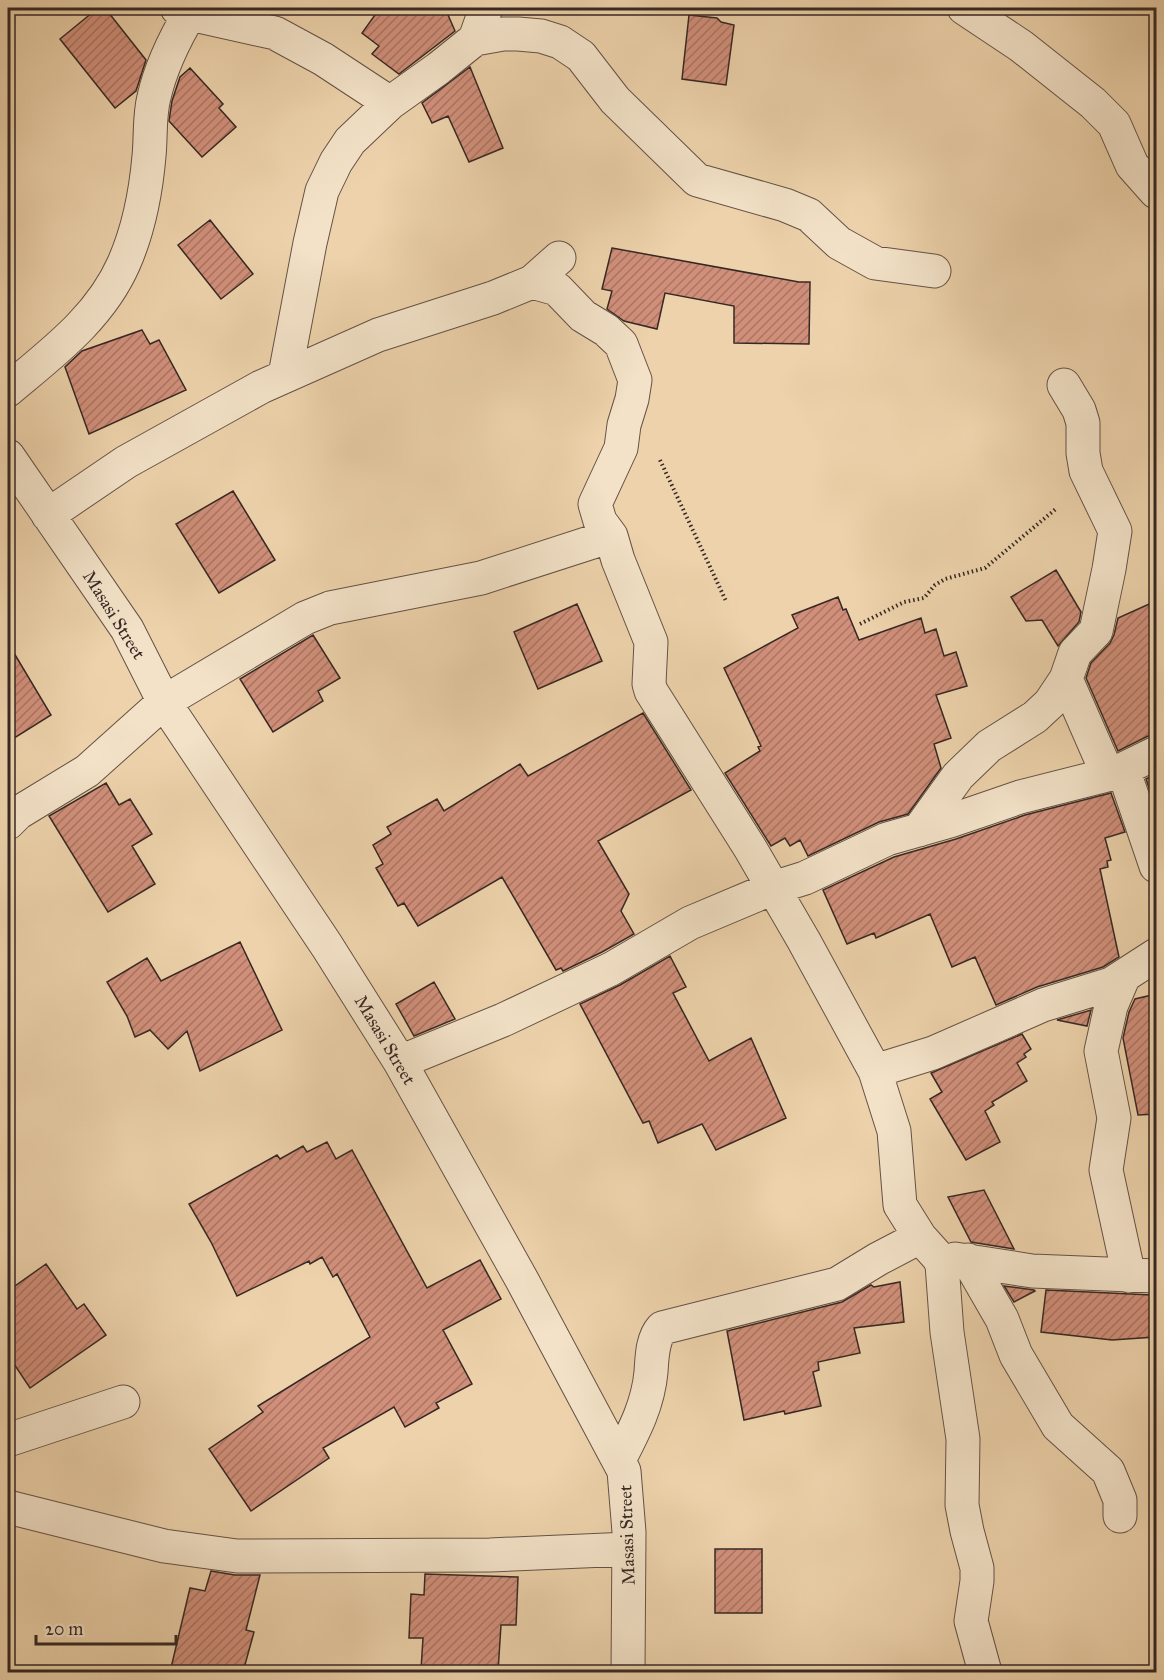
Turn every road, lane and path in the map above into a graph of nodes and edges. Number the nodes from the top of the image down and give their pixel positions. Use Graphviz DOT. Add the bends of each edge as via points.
graph roads {
  1 [pos="486,8"];
  2 [pos="964,8"];
  3 [pos="184,10"];
  4 [pos="475,39"];
  5 [pos="390,104"];
  6 [pos="1156,192"];
  7 [pos="559,258"];
  8 [pos="934,271"];
  9 [pos="532,282"];
  10 [pos="285,375"];
  11 [pos="1064,385"];
  12 [pos="8,390"];
  13 [pos="658,454"];
  14 [pos="8,456"];
  15 [pos="1098,495"];
  16 [pos="48,515"];
  17 [pos="611,536"];
  18 [pos="726,601"];
  19 [pos="860,624"];
  20 [pos="1066,679"];
  21 [pos="164,702"];
  22 [pos="1156,753"];
  23 [pos="1115,772"];
  24 [pos="8,823"];
  25 [pos="920,830"];
  26 [pos="1156,866"];
  27 [pos="773,888"];
  28 [pos="1156,955"];
  29 [pos="1123,978"];
  30 [pos="400,1062"];
  31 [pos="875,1071"];
  32 [pos="942,1251"];
  33 [pos="1143,1276"];
  34 [pos="123,1402"];
  35 [pos="8,1440"];
  36 [pos="619,1460"];
  37 [pos="8,1506"];
  38 [pos="1120,1516"];
  39 [pos="629,1549"];
  40 [pos="628,1672"];
  41 [pos="985,1672"];
  1 -- 4 [label="street"];
  2 -- 6 [label="street" via="1021,46 1093,103 1114,124 1132,165"];
  3 -- 5 [label="street" via="275,33 323,59"];
  3 -- 12 [label="street" via="153,98 146,182 124,263 99,306 73,335"];
  4 -- 5 [label="street"];
  4 -- 8 [label="street" via="518,34 560,42 581,56 615,100 697,180 809,215 839,243 875,263"];
  5 -- 10 [label="street" via="350,141 322,191"];
  7 -- 9 [label="street"];
  9 -- 10 [label="street" via="378,335"];
  9 -- 17 [label="street" via="557,289 583,316 606,330 621,344 633,375 621,448 595,504"];
  10 -- 16 [label="street" via="180,430"];
  11 -- 15 [label="street" via="1079,410 1084,464"];
  13 -- 18 [label="path"];
  14 -- 16 [label="street, Masasi Street"];
  15 -- 19 [label="path" via="1075,499 1057,508 985,568 945,579 924,598 904,602"];
  15 -- 20 [label="street" via="1115,531 1112,550 1096,631 1076,653"];
  16 -- 21 [label="street, Masasi Street" via="127,629"];
  17 -- 21 [label="street" via="481,578 330,608 304,618"];
  17 -- 27 [label="street" via="651,642 651,691"];
  20 -- 23 [label="street"];
  20 -- 25 [label="street" via="1035,717 989,746 958,776"];
  21 -- 24 [label="street" via="87,771"];
  21 -- 30 [label="street, Masasi Street"];
  22 -- 23 [label="street"];
  23 -- 25 [label="street" via="1020,797"];
  23 -- 26 [label="street"];
  25 -- 27 [label="street" via="887,839 805,878"];
  27 -- 30 [label="street" via="690,923 611,969 503,1020"];
  27 -- 31 [label="street"];
  28 -- 29 [label="street"];
  29 -- 31 [label="street" via="1043,1005 933,1053"];
  29 -- 33 [label="street" via="1111,1006 1101,1051 1114,1118 1106,1170"];
  30 -- 36 [label="street, Masasi Street"];
  31 -- 32 [label="street" via="894,1131 900,1204"];
  32 -- 33 [label="street" via="1032,1271"];
  32 -- 36 [label="street" via="878,1258 837,1284 662,1328 652,1356 648,1397"];
  32 -- 38 [label="street" via="1002,1319 1016,1355 1058,1426 1108,1471 1120,1500"];
  32 -- 41 [label="street" via="947,1332 962,1428 962,1505 977,1568 971,1621"];
  34 -- 35 [label="street"];
  36 -- 39 [label="street, Masasi Street" via="624,1471"];
  37 -- 39 [label="street" via="164,1546 237,1556 490,1555"];
  39 -- 40 [label="street, Masasi Street"];
}
